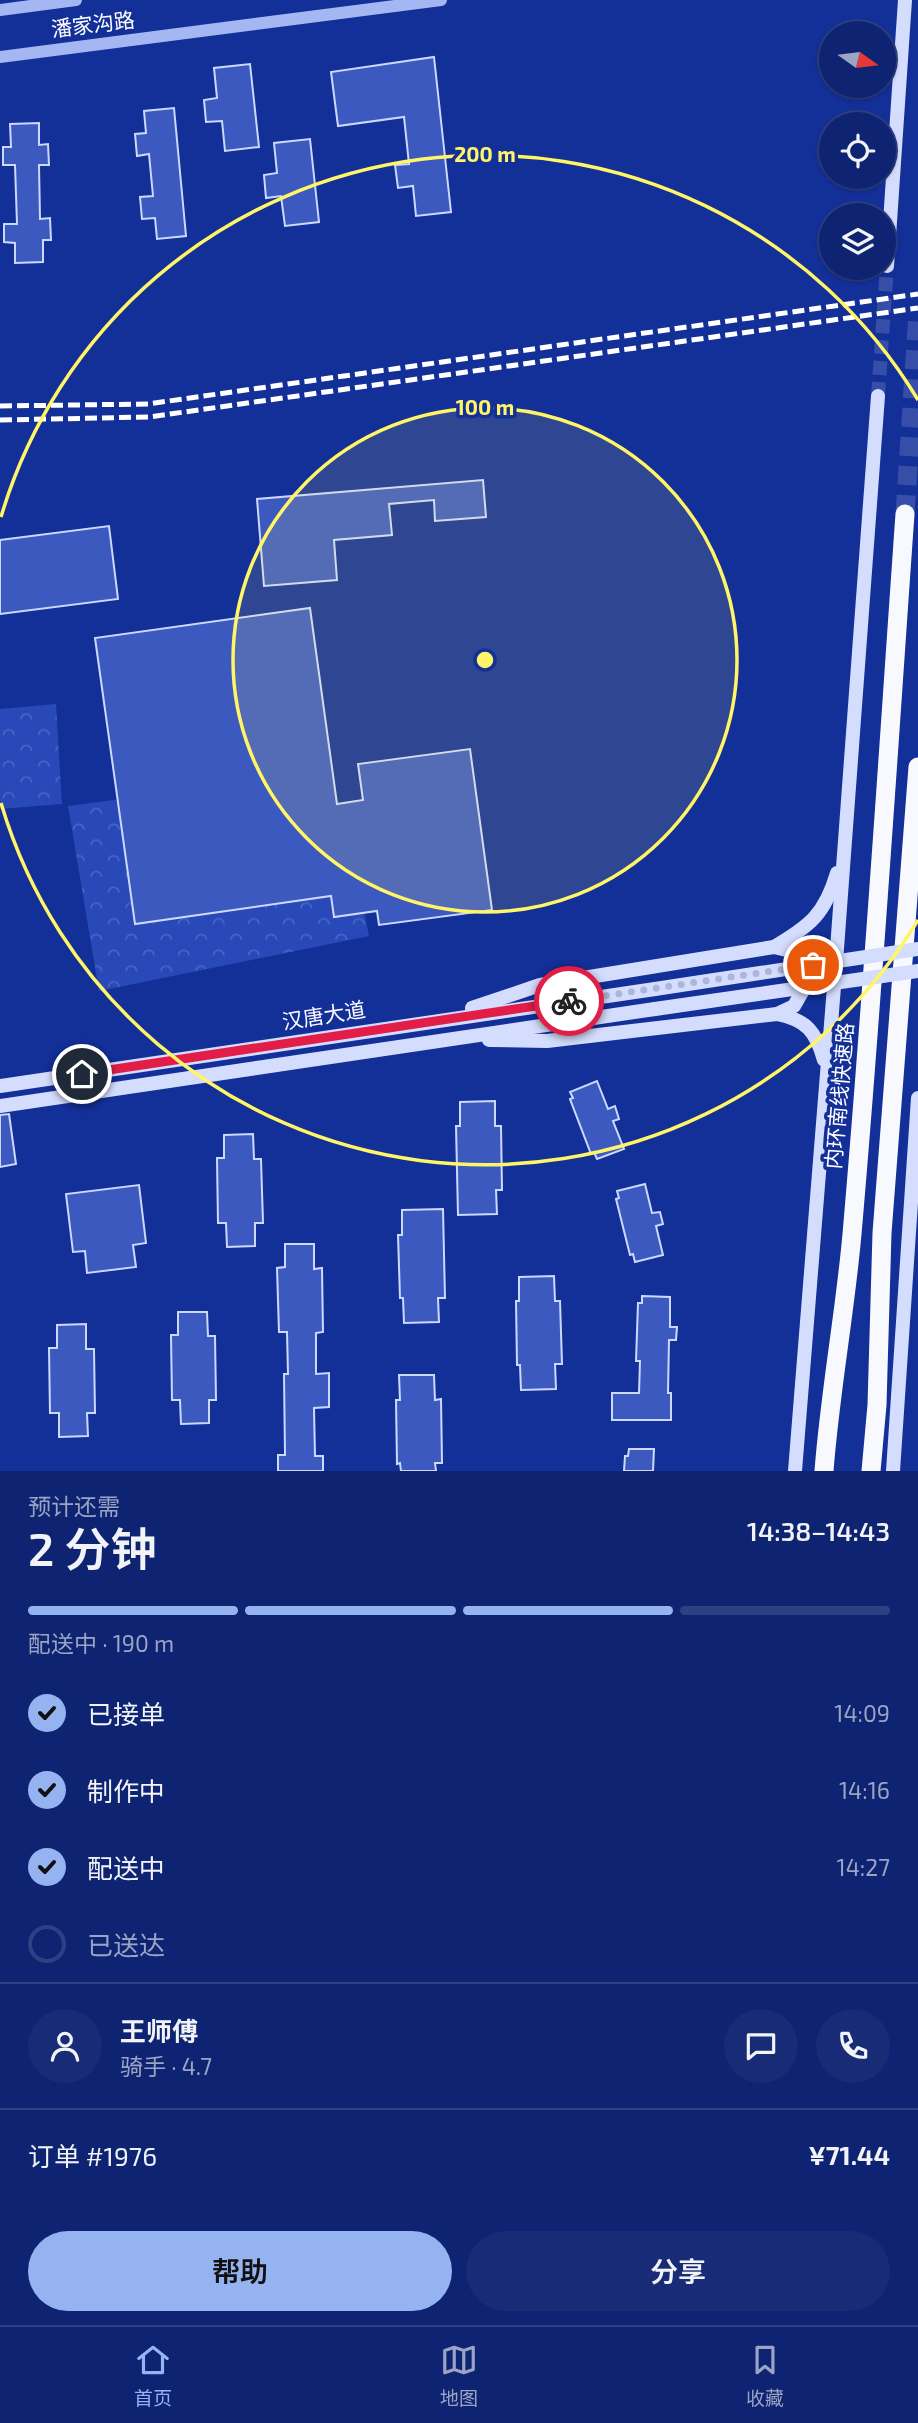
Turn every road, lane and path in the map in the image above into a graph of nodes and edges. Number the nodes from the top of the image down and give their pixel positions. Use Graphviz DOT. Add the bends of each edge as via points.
graph roads {
  1 [pos="76,0"];
  2 [pos="441,0"];
  3 [pos="905,0"];
  4 [pos="0,10"];
  5 [pos="0,57"];
  6 [pos="891,203"];
  7 [pos="878,396"];
  8 [pos="905,514"];
  9 [pos="918,767"];
  10 [pos="845,848"];
  11 [pos="774,947"];
  12 [pos="918,949"];
  13 [pos="918,971"];
  14 [pos="777,1014"];
  15 [pos="439,1019"];
  16 [pos="446,1039"];
  17 [pos="827,1071"];
  18 [pos="0,1086"];
  19 [pos="918,1098"];
  20 [pos="0,1106"];
  21 [pos="795,1471"];
  22 [pos="824,1471"];
  23 [pos="872,1471"];
  24 [pos="893,1471"];
  1 -- 4 [label="street, 潘家沟路"];
  2 -- 5 [label="street, 潘家沟路"];
  3 -- 6 [label="main road"];
  7 -- 10 [label="main road"];
  8 -- 22 [label="highway, 内环南线快速路" via="854,1212"];
  9 -- 23 [label="highway" via="882,1233"];
  10 -- 11 [label="main road" via="830,897 805,929"];
  10 -- 17 [label="main road"];
  11 -- 14 [label="main road" via="795,952 805,964 806,974 806,985 794,1006"];
  11 -- 15 [label="main road" via="540,985"];
  12 -- 15 [label="main road, 汉唐大道, bridge"];
  13 -- 16 [label="main road, 汉唐大道, bridge"];
  14 -- 16 [label="main road" via="547,1041"];
  14 -- 17 [label="main road" via="806,1025 818,1040"];
  15 -- 18 [label="main road, 汉唐大道"];
  16 -- 20 [label="main road, 汉唐大道"];
  17 -- 21 [label="main road"];
  19 -- 24 [label="main road"];
}
